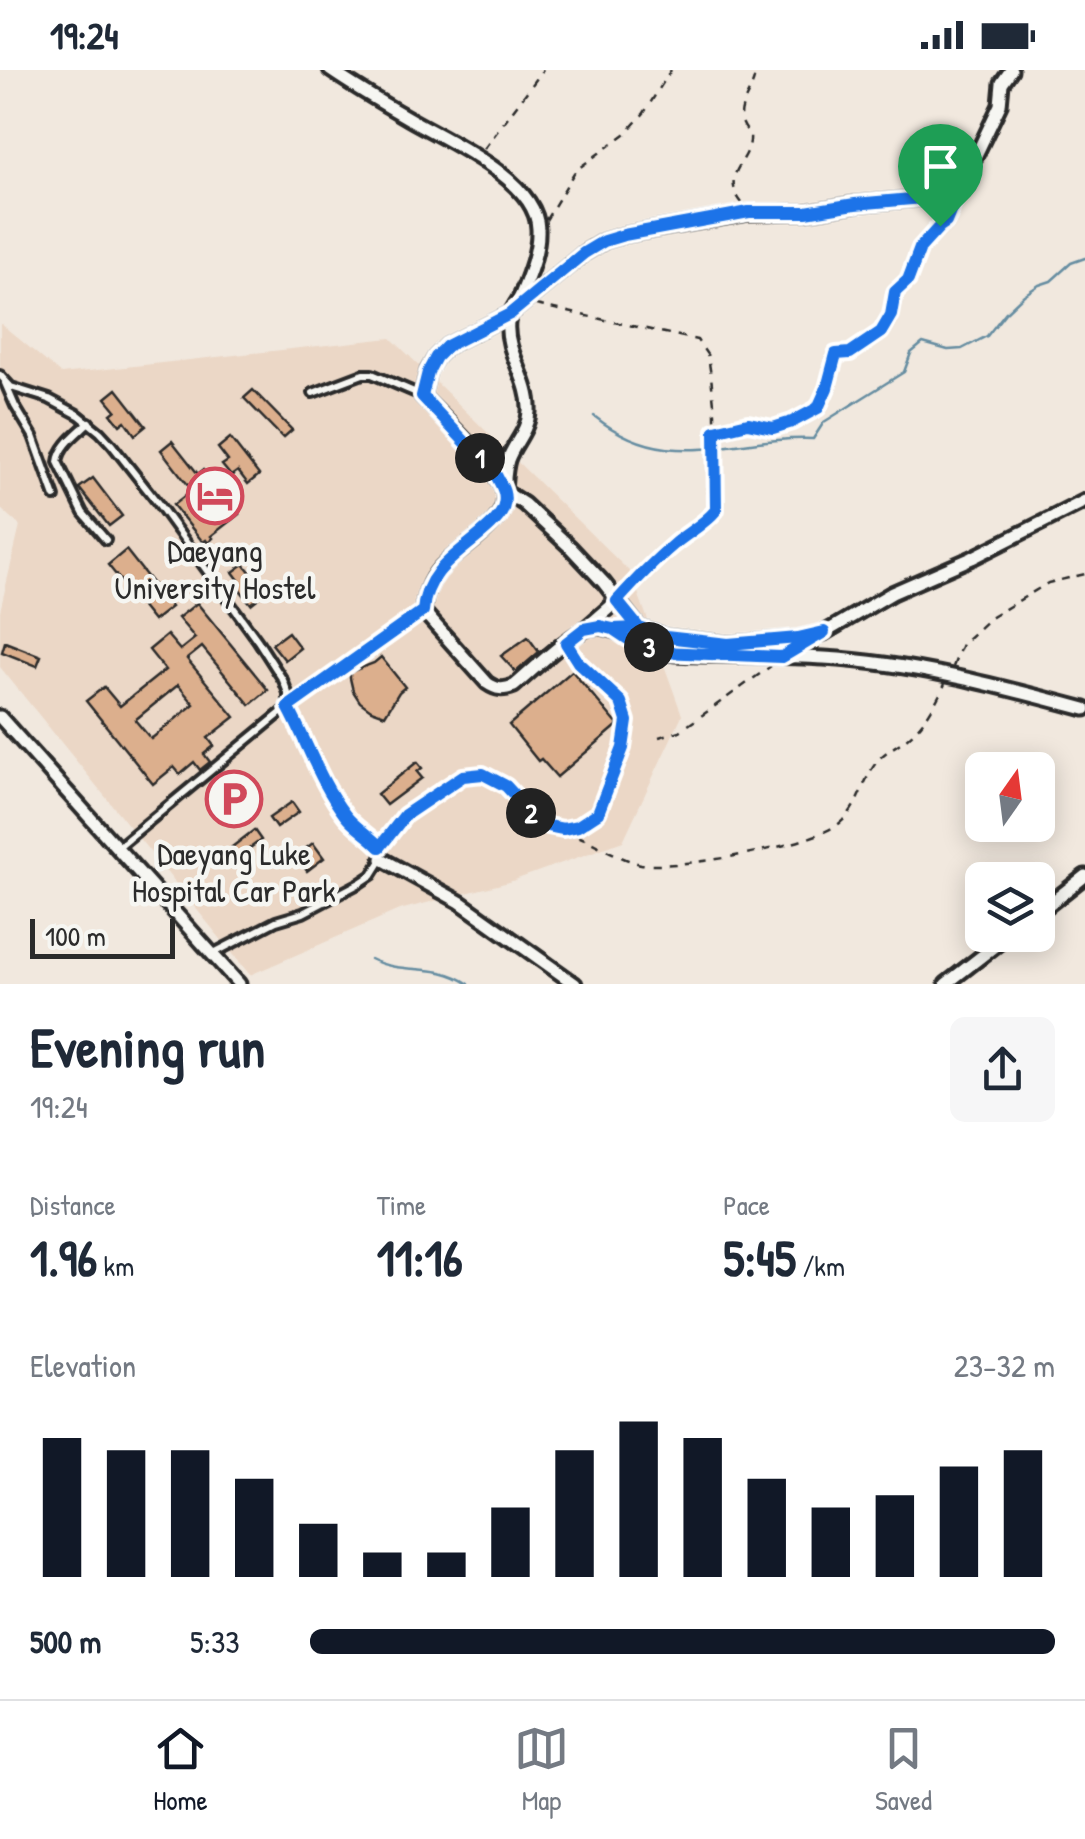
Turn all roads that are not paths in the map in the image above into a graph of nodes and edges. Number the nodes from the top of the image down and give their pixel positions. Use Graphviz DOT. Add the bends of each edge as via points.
graph roads {
  1 [pos="330,70"];
  2 [pos="1011,70"];
  3 [pos="510,314"];
  4 [pos="2,379"];
  5 [pos="313,393"];
  6 [pos="422,396"];
  7 [pos="89,422"];
  8 [pos="504,490"];
  9 [pos="55,498"];
  10 [pos="1085,501"];
  11 [pos="106,540"];
  12 [pos="617,601"];
  13 [pos="423,611"];
  14 [pos="639,628"];
  15 [pos="584,629"];
  16 [pos="613,629"];
  17 [pos="824,632"];
  18 [pos="566,643"];
  19 [pos="782,657"];
  20 [pos="288,707"];
  21 [pos="1085,709"];
  22 [pos="0,717"];
  23 [pos="116,848"];
  24 [pos="381,853"];
  25 [pos="1085,876"];
  26 [pos="1055,900"];
  27 [pos="987,952"];
  28 [pos="212,954"];
  29 [pos="227,970"];
  30 [pos="216,984"];
  31 [pos="238,984"];
  32 [pos="576,984"];
  33 [pos="946,984"];
  1 -- 3 [label="street" via="478,158 532,206 539,231"];
  2 -- 3 [label="street" via="957,195 742,214 604,241"];
  3 -- 6 [label="street" via="447,346 428,372"];
  3 -- 8 [label="street" via="530,408 508,458"];
  4 -- 7 [label="lane"];
  4 -- 9 [label="lane" via="33,436"];
  5 -- 6 [label="lane" via="372,374"];
  6 -- 8 [label="street"];
  7 -- 11 [label="lane" via="58,462"];
  7 -- 20 [label="lane" via="258,641 283,680"];
  8 -- 12 [label="street" via="572,548"];
  8 -- 13 [label="street" via="500,515 437,571"];
  10 -- 17 [label="street"];
  12 -- 14 [label="street"];
  12 -- 15 [label="street"];
  13 -- 18 [label="street" via="495,688 514,686"];
  13 -- 20 [label="lane"];
  14 -- 16 [label="street"];
  14 -- 17 [label="street" via="728,644"];
  15 -- 16 [label="street"];
  15 -- 18 [label="street"];
  16 -- 19 [label="street" via="662,652"];
  17 -- 19 [label="street"];
  18 -- 24 [label="lane" via="621,702 627,721 598,813 578,826 548,826 506,786 483,774 463,776 405,815"];
  19 -- 21 [label="street" via="950,675"];
  20 -- 23 [label="lane"];
  20 -- 24 [label="lane" via="333,798"];
  22 -- 23 [label="street"];
  23 -- 28 [label="street"];
  24 -- 28 [label="lane" via="372,875 360,883"];
  24 -- 32 [label="street"];
  25 -- 26 [label="street"];
  27 -- 33 [label="street"];
  28 -- 29 [label="street"];
  29 -- 30 [label="street"];
  29 -- 31 [label="street"];
}
